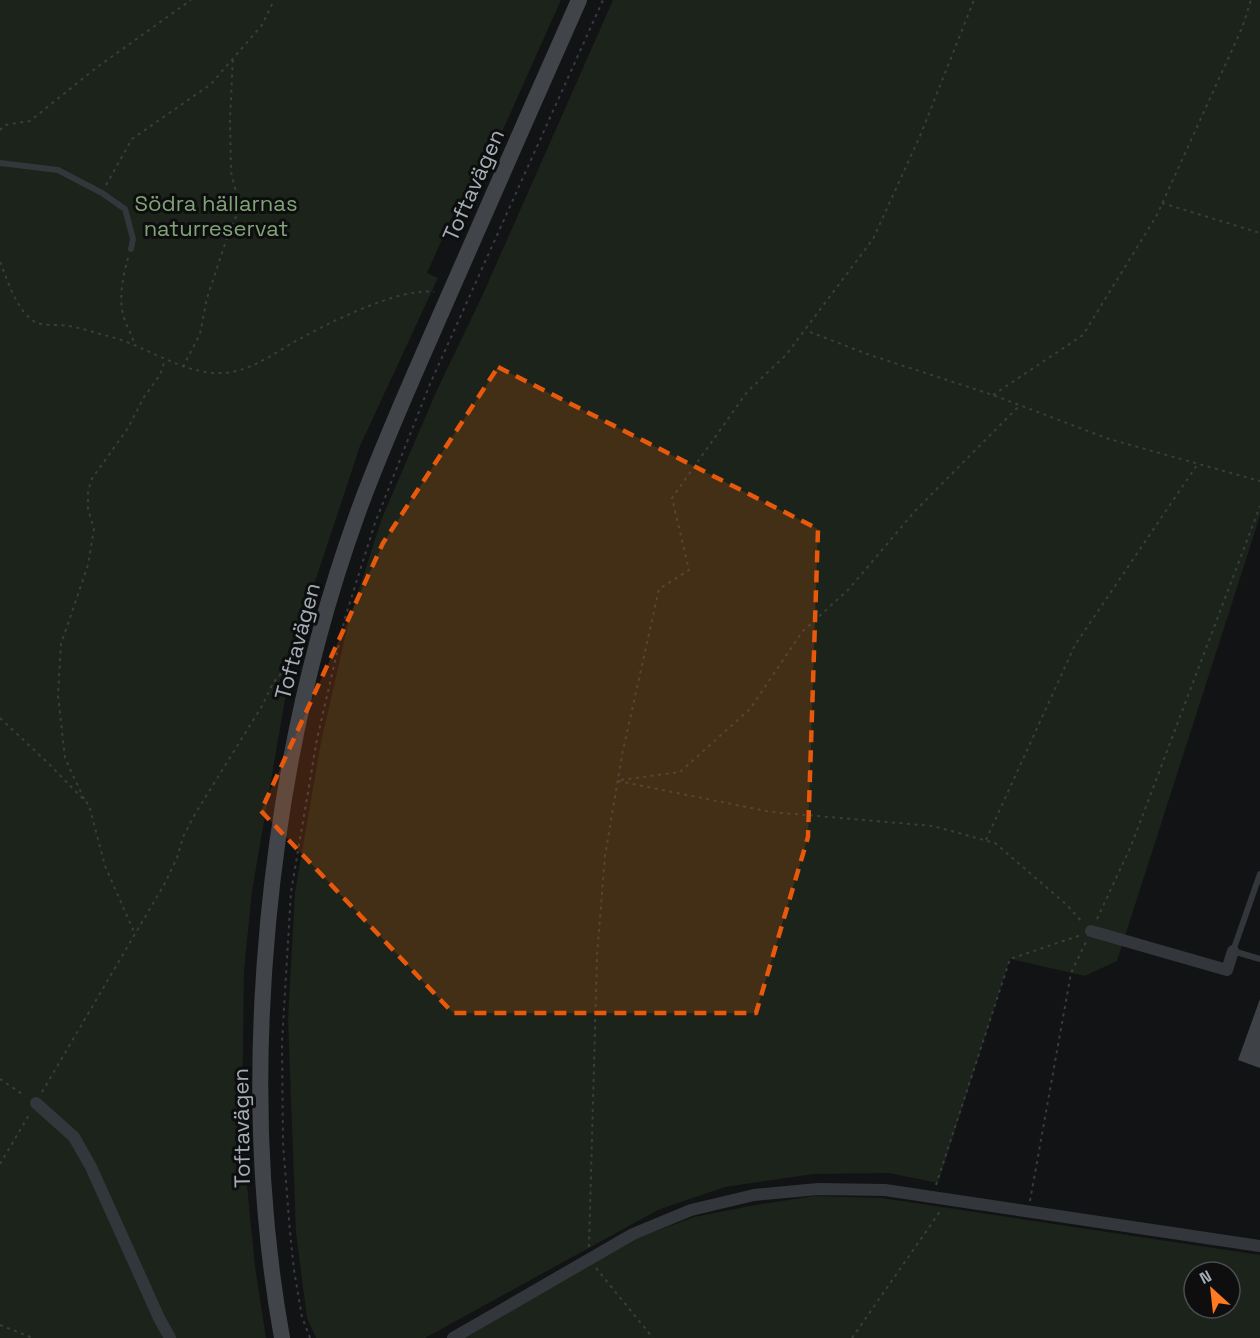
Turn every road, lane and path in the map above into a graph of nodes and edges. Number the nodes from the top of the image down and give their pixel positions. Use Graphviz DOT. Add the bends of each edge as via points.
graph roads {
  1 [pos="191,0"];
  2 [pos="274,0"];
  3 [pos="579,0"];
  4 [pos="603,0"];
  5 [pos="974,0"];
  6 [pos="1251,0"];
  7 [pos="233,58"];
  8 [pos="0,130"];
  9 [pos="0,163"];
  10 [pos="102,193"];
  11 [pos="1162,203"];
  12 [pos="1260,233"];
  13 [pos="131,249"];
  14 [pos="0,262"];
  15 [pos="448,295"];
  16 [pos="810,332"];
  17 [pos="134,345"];
  18 [pos="165,359"];
  19 [pos="183,367"];
  20 [pos="993,395"];
  21 [pos="1020,405"];
  22 [pos="1198,464"];
  23 [pos="1260,481"];
  24 [pos="1260,506"];
  25 [pos="302,649"];
  26 [pos="0,718"];
  27 [pos="618,781"];
  28 [pos="84,799"];
  29 [pos="986,840"];
  30 [pos="1260,874"];
  31 [pos="1091,932"];
  32 [pos="135,934"];
  33 [pos="1233,951"];
  34 [pos="1260,960"];
  35 [pos="0,1079"];
  36 [pos="36,1103"];
  37 [pos="0,1164"];
  38 [pos="932,1197"];
  39 [pos="943,1207"];
  40 [pos="1029,1211"];
  41 [pos="1260,1246"];
  42 [pos="589,1260"];
  43 [pos="0,1325"];
  44 [pos="33,1338"];
  45 [pos="170,1338"];
  46 [pos="282,1338"];
  47 [pos="310,1338"];
  48 [pos="453,1338"];
  49 [pos="653,1338"];
  50 [pos="852,1338"];
  1 -- 8 [label="path" via="30,121 5,125"];
  2 -- 7 [label="path" via="262,24"];
  3 -- 15 [label="main road, Toftavägen"];
  4 -- 47 [label="path" via="430,384 375,523 345,618 317,739 291,892 282,1042 283,1143 290,1232 302,1317"];
  5 -- 27 [label="path" via="920,136 873,239 786,355 747,392 672,498 689,570 659,589"];
  6 -- 11 [label="path" via="1242,28"];
  7 -- 10 [label="path" via="211,84 132,139"];
  7 -- 19 [label="path" via="231,172 237,196 236,217 207,298 200,334"];
  9 -- 10 [label="lane" via="58,170"];
  10 -- 13 [label="lane" via="124,209 133,239"];
  11 -- 12 [label="path"];
  11 -- 20 [label="path" via="1083,335"];
  13 -- 17 [label="path" via="122,283 122,305"];
  14 -- 17 [label="path" via="22,310 38,323 69,326"];
  15 -- 19 [label="path" via="427,291 395,297 344,317 241,370 225,373"];
  15 -- 46 [label="main road, Toftavägen" via="357,517 323,623 288,780 262,1012 265,1193 274,1296"];
  16 -- 20 [label="path"];
  17 -- 18 [label="path"];
  18 -- 19 [label="path"];
  18 -- 28 [label="path" via="160,375 128,428 91,480 88,493 94,529 88,565 61,644 58,695 65,758"];
  20 -- 21 [label="path"];
  21 -- 22 [label="path" via="1109,439"];
  21 -- 27 [label="path" via="915,511 849,589 802,632 750,709 680,772"];
  22 -- 23 [label="path"];
  22 -- 29 [label="path" via="1075,645"];
  24 -- 31 [label="path" via="1131,846"];
  25 -- 32 [label="path" via="273,683 195,814 165,883"];
  26 -- 28 [label="path"];
  27 -- 29 [label="path" via="771,812 933,826"];
  27 -- 42 [label="path" via="605,856 597,956"];
  28 -- 32 [label="path" via="96,827 105,866"];
  29 -- 31 [label="path" via="995,843 1067,905"];
  30 -- 33 [label="lane"];
  31 -- 33 [label="street" via="1227,970"];
  31 -- 38 [label="path" via="1010,959"];
  31 -- 40 [label="path" via="1071,973"];
  32 -- 36 [label="path"];
  33 -- 34 [label="lane"];
  35 -- 36 [label="path"];
  36 -- 37 [label="path"];
  36 -- 45 [label="street" via="74,1137"];
  38 -- 40 [label="street"];
  38 -- 42 [label="street" via="885,1190 818,1189 754,1195 691,1210 633,1234"];
  39 -- 50 [label="path"];
  40 -- 41 [label="street"];
  42 -- 48 [label="street"];
  42 -- 49 [label="path"];
  43 -- 44 [label="path"];
}
